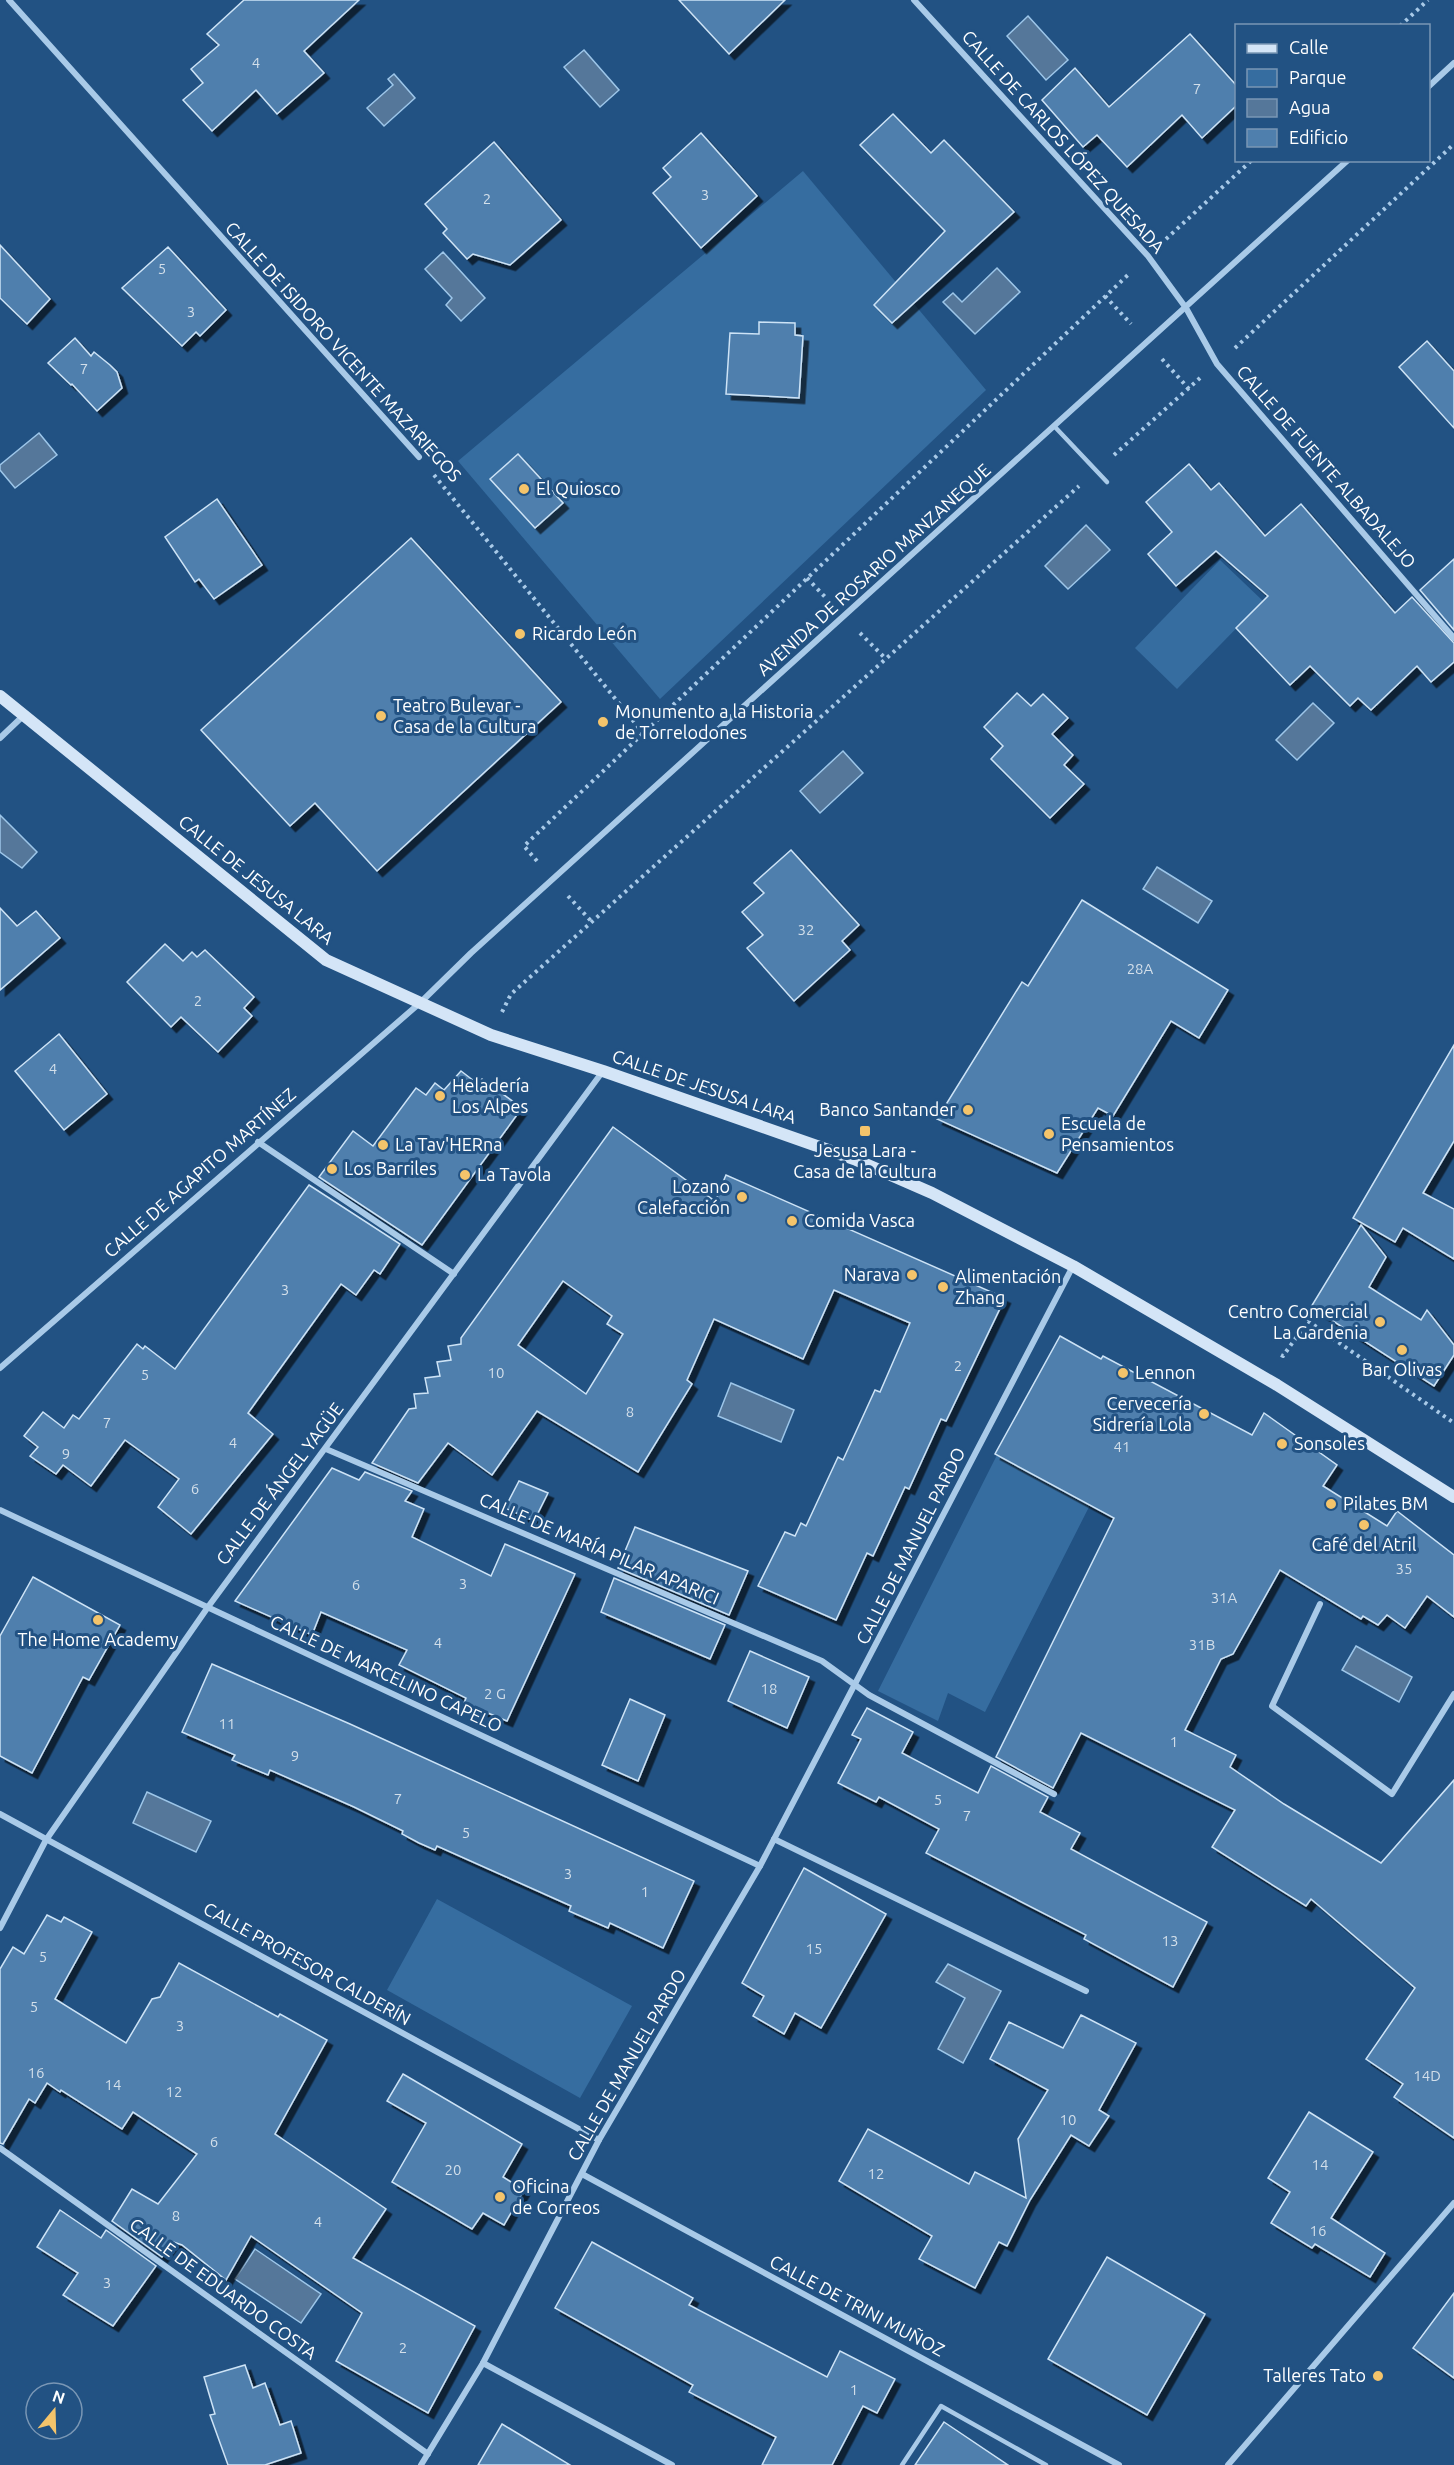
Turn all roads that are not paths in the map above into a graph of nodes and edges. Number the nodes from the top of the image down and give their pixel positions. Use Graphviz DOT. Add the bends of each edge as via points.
graph roads {
  1 [pos="9,0"];
  2 [pos="914,0"];
  3 [pos="1454,63"];
  4 [pos="1430,85"];
  5 [pos="1346,162"];
  6 [pos="1186,309"];
  7 [pos="1055,427"];
  8 [pos="420,457"];
  9 [pos="1107,482"];
  10 [pos="1454,638"];
  11 [pos="0,696"];
  12 [pos="22,717"];
  13 [pos="0,738"];
  14 [pos="421,1002"];
  15 [pos="603,1071"];
  16 [pos="258,1142"];
  17 [pos="1073,1266"];
  18 [pos="454,1274"];
  19 [pos="0,1368"];
  20 [pos="326,1449"];
  21 [pos="1454,1497"];
  22 [pos="0,1510"];
  23 [pos="1320,1604"];
  24 [pos="208,1607"];
  25 [pos="856,1684"];
  26 [pos="1454,1694"];
  27 [pos="1054,1794"];
  28 [pos="0,1814"];
  29 [pos="774,1839"];
  30 [pos="46,1840"];
  31 [pos="760,1866"];
  32 [pos="0,1928"];
  33 [pos="1086,1991"];
  34 [pos="599,2140"];
  35 [pos="0,2148"];
  36 [pos="582,2174"];
  37 [pos="1454,2203"];
  38 [pos="483,2363"];
  39 [pos="428,2454"];
  40 [pos="422,2465"];
  41 [pos="672,2465"];
  42 [pos="902,2465"];
  43 [pos="1046,2465"];
  44 [pos="1119,2465"];
  45 [pos="1228,2465"];
  1 -- 8 [label="street, CALLE DE ISIDORO VICENTE MAZARIEGOS"];
  2 -- 6 [label="street, CALLE DE CARLOS LÓPEZ QUESADA" via="1148,256"];
  3 -- 4 [label="street"];
  5 -- 6 [label="street, AVENIDA DE ROSARIO MANZANEQUE"];
  6 -- 7 [label="street, AVENIDA DE ROSARIO MANZANEQUE"];
  6 -- 10 [label="street, CALLE DE FUENTE ALBADALEJO" via="1217,364"];
  7 -- 9 [label="lane"];
  7 -- 14 [label="street, AVENIDA DE ROSARIO MANZANEQUE"];
  11 -- 12 [label="main road, CALLE DE JESUSA LARA"];
  12 -- 13 [label="street"];
  12 -- 14 [label="main road, CALLE DE JESUSA LARA" via="326,960"];
  14 -- 15 [label="main road, CALLE DE JESUSA LARA" via="491,1035"];
  14 -- 16 [label="street, CALLE DE AGAPITO MARTÍNEZ"];
  15 -- 17 [label="main road, CALLE DE JESUSA LARA" via="854,1159 932,1193"];
  15 -- 18 [label="street, CALLE DE ÁNGEL YAGÜE"];
  16 -- 18 [label="street"];
  16 -- 19 [label="street, CALLE DE AGAPITO MARTÍNEZ"];
  17 -- 21 [label="main road, CALLE DE JESUSA LARA" via="1277,1385"];
  17 -- 25 [label="street, CALLE DE MANUEL PARDO"];
  18 -- 20 [label="street, CALLE DE ÁNGEL YAGÜE"];
  20 -- 24 [label="street, CALLE DE ÁNGEL YAGÜE"];
  20 -- 25 [label="street, CALLE DE MARÍA PILAR APARICI" via="822,1661"];
  22 -- 24 [label="street, CALLE DE MARCELINO CAPELO"];
  23 -- 26 [label="street" via="1272,1706 1392,1794"];
  24 -- 30 [label="street, CALLE DE ÁNGEL YAGÜE"];
  24 -- 31 [label="street, CALLE DE MARCELINO CAPELO"];
  25 -- 27 [label="street, CALLE DE MARÍA PILAR APARICI" via="869,1695"];
  25 -- 29 [label="street, CALLE DE MANUEL PARDO"];
  28 -- 30 [label="street, CALLE PROFESOR CALDERÍN"];
  29 -- 31 [label="street, CALLE DE MANUEL PARDO"];
  29 -- 33 [label="street"];
  30 -- 32 [label="street, CALLE DE ÁNGEL YAGÜE"];
  30 -- 34 [label="street, CALLE PROFESOR CALDERÍN"];
  31 -- 34 [label="street, CALLE DE MANUEL PARDO"];
  34 -- 36 [label="street, CALLE DE MANUEL PARDO"];
  35 -- 39 [label="street, CALLE DE EDUARDO COSTA"];
  36 -- 38 [label="street, CALLE DE MANUEL PARDO"];
  36 -- 44 [label="street, CALLE DE TRINI MUÑOZ"];
  37 -- 45 [label="street"];
  38 -- 39 [label="street, CALLE DE MANUEL PARDO"];
  38 -- 41 [label="street"];
  39 -- 40 [label="street, CALLE DE MANUEL PARDO"];
  42 -- 43 [label="lane" via="941,2406"];
}
